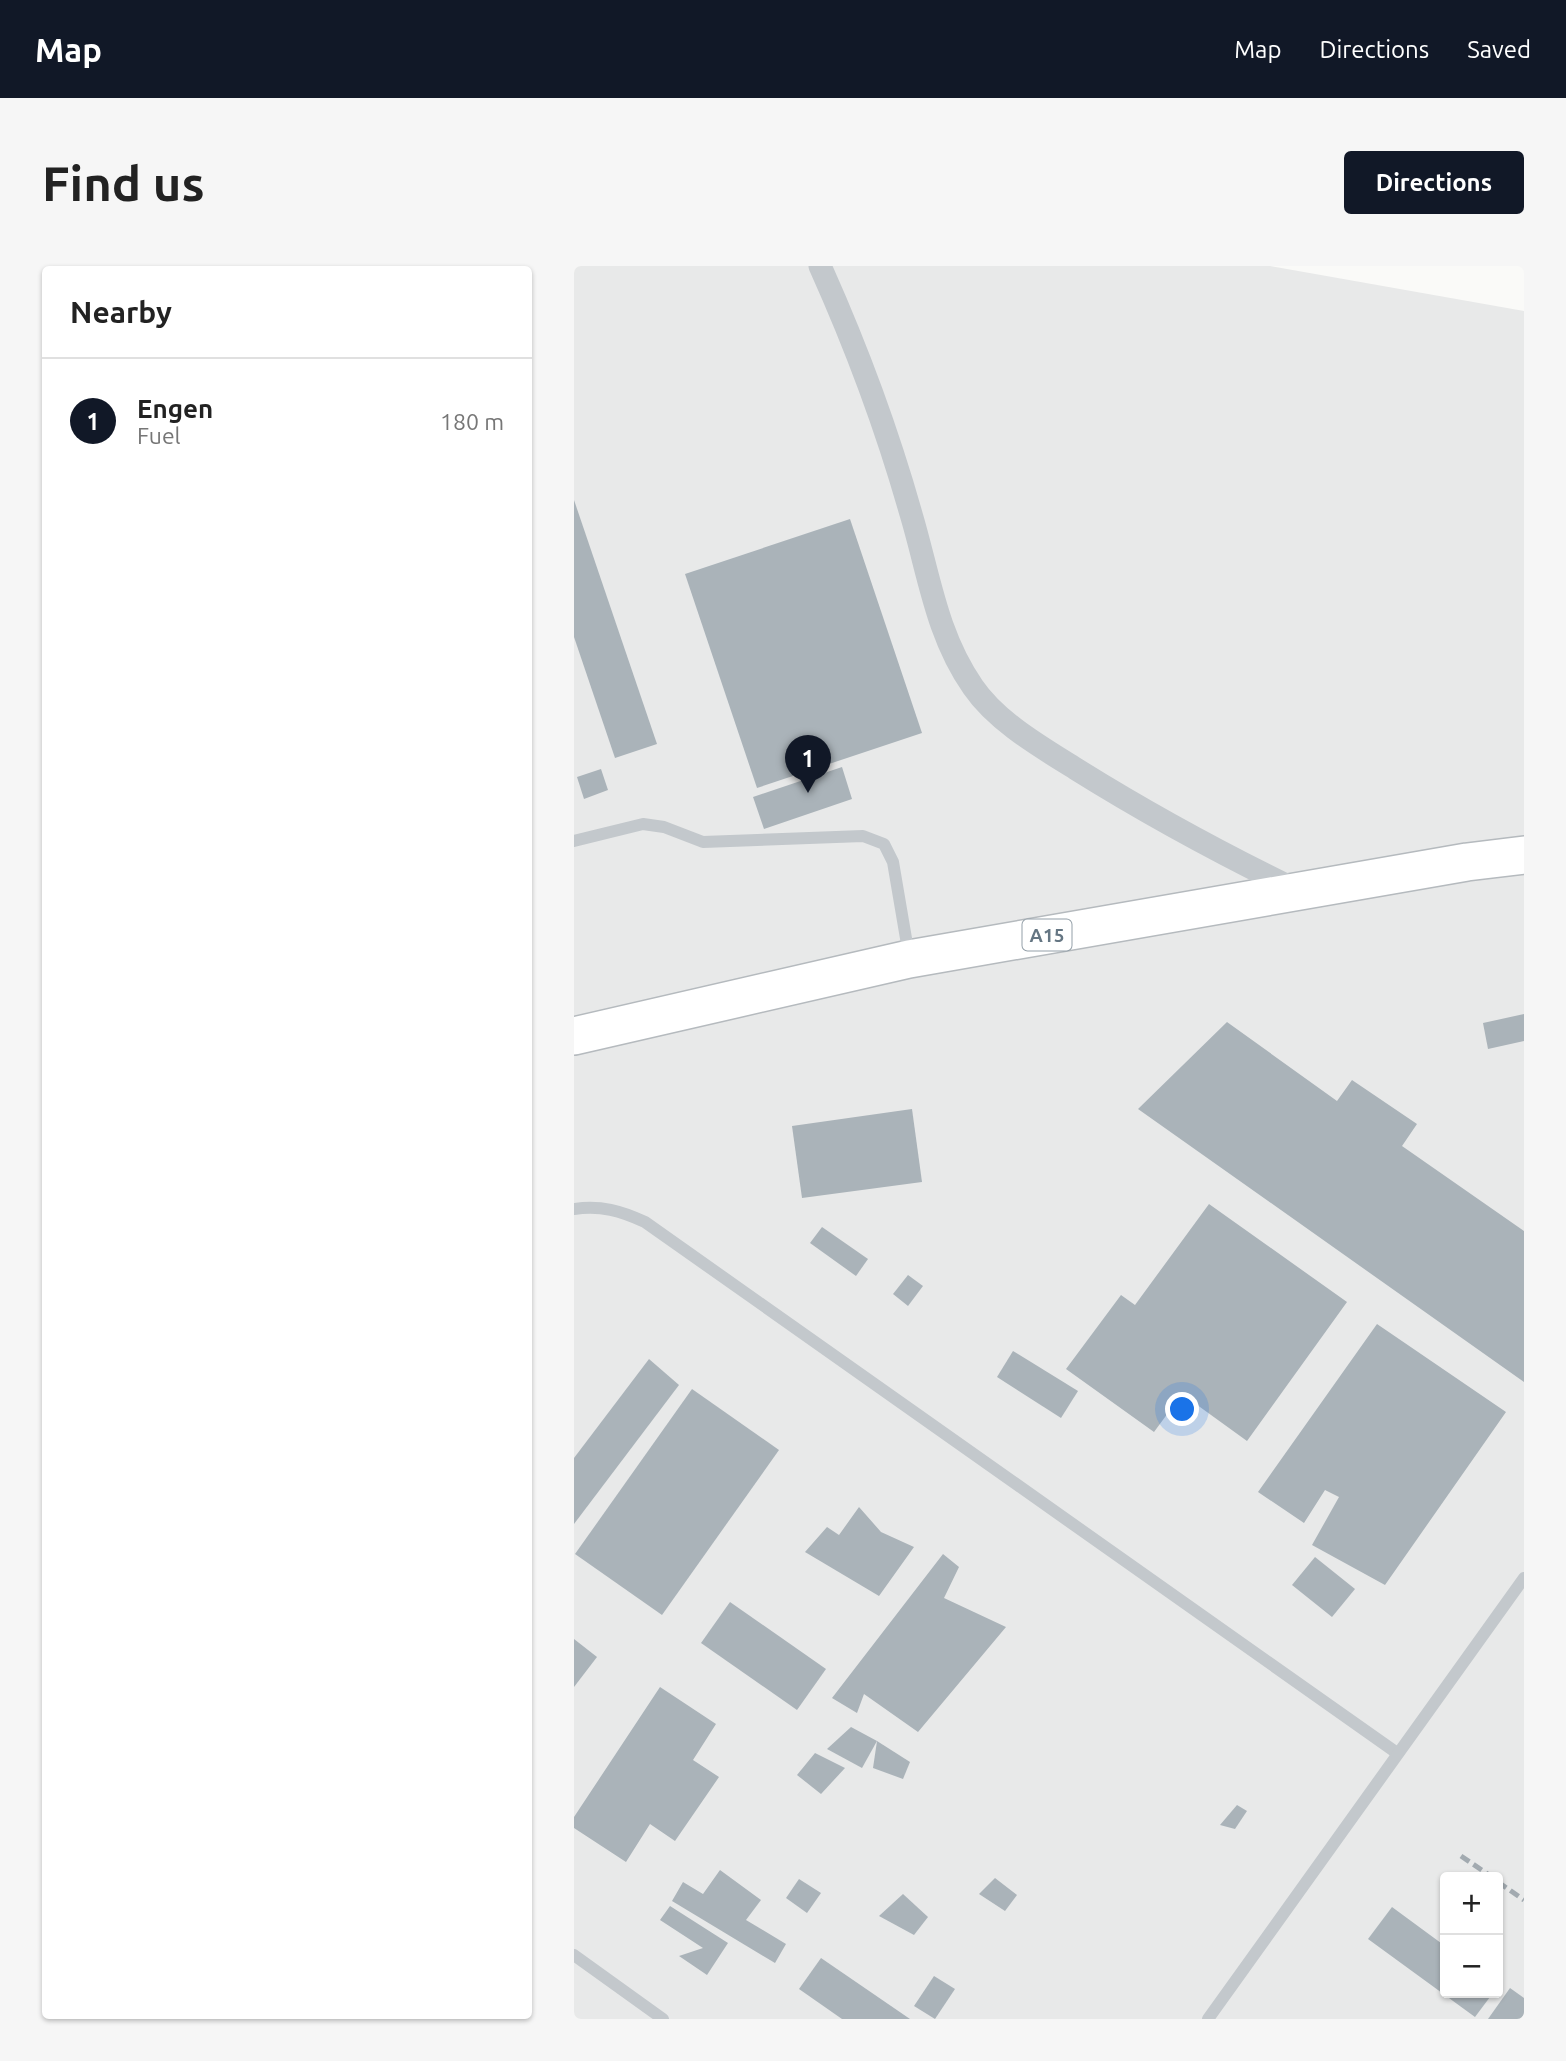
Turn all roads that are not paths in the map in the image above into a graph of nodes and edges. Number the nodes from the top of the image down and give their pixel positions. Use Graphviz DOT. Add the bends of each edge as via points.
graph roads {
  1 [pos="820,266"];
  2 [pos="574,841"];
  3 [pos="1524,855"];
  4 [pos="1298,891"];
  5 [pos="909,959"];
  6 [pos="574,1036"];
  7 [pos="574,1209"];
  8 [pos="1524,1578"];
  9 [pos="1397,1753"];
  10 [pos="574,1955"];
  11 [pos="663,2019"];
  12 [pos="1208,2019"];
  1 -- 4 [label="street" via="855,343 881,419 949,647 974,689 1000,715 1067,763 1208,847"];
  2 -- 5 [label="lane" via="643,824 703,842 863,836 884,844 893,862"];
  3 -- 4 [label="main road, A15"];
  4 -- 5 [label="main road, A15"];
  5 -- 6 [label="main road, A15"];
  7 -- 9 [label="lane" via="620,1210 645,1222"];
  8 -- 9 [label="lane"];
  9 -- 12 [label="lane"];
  10 -- 11 [label="lane"];
}
